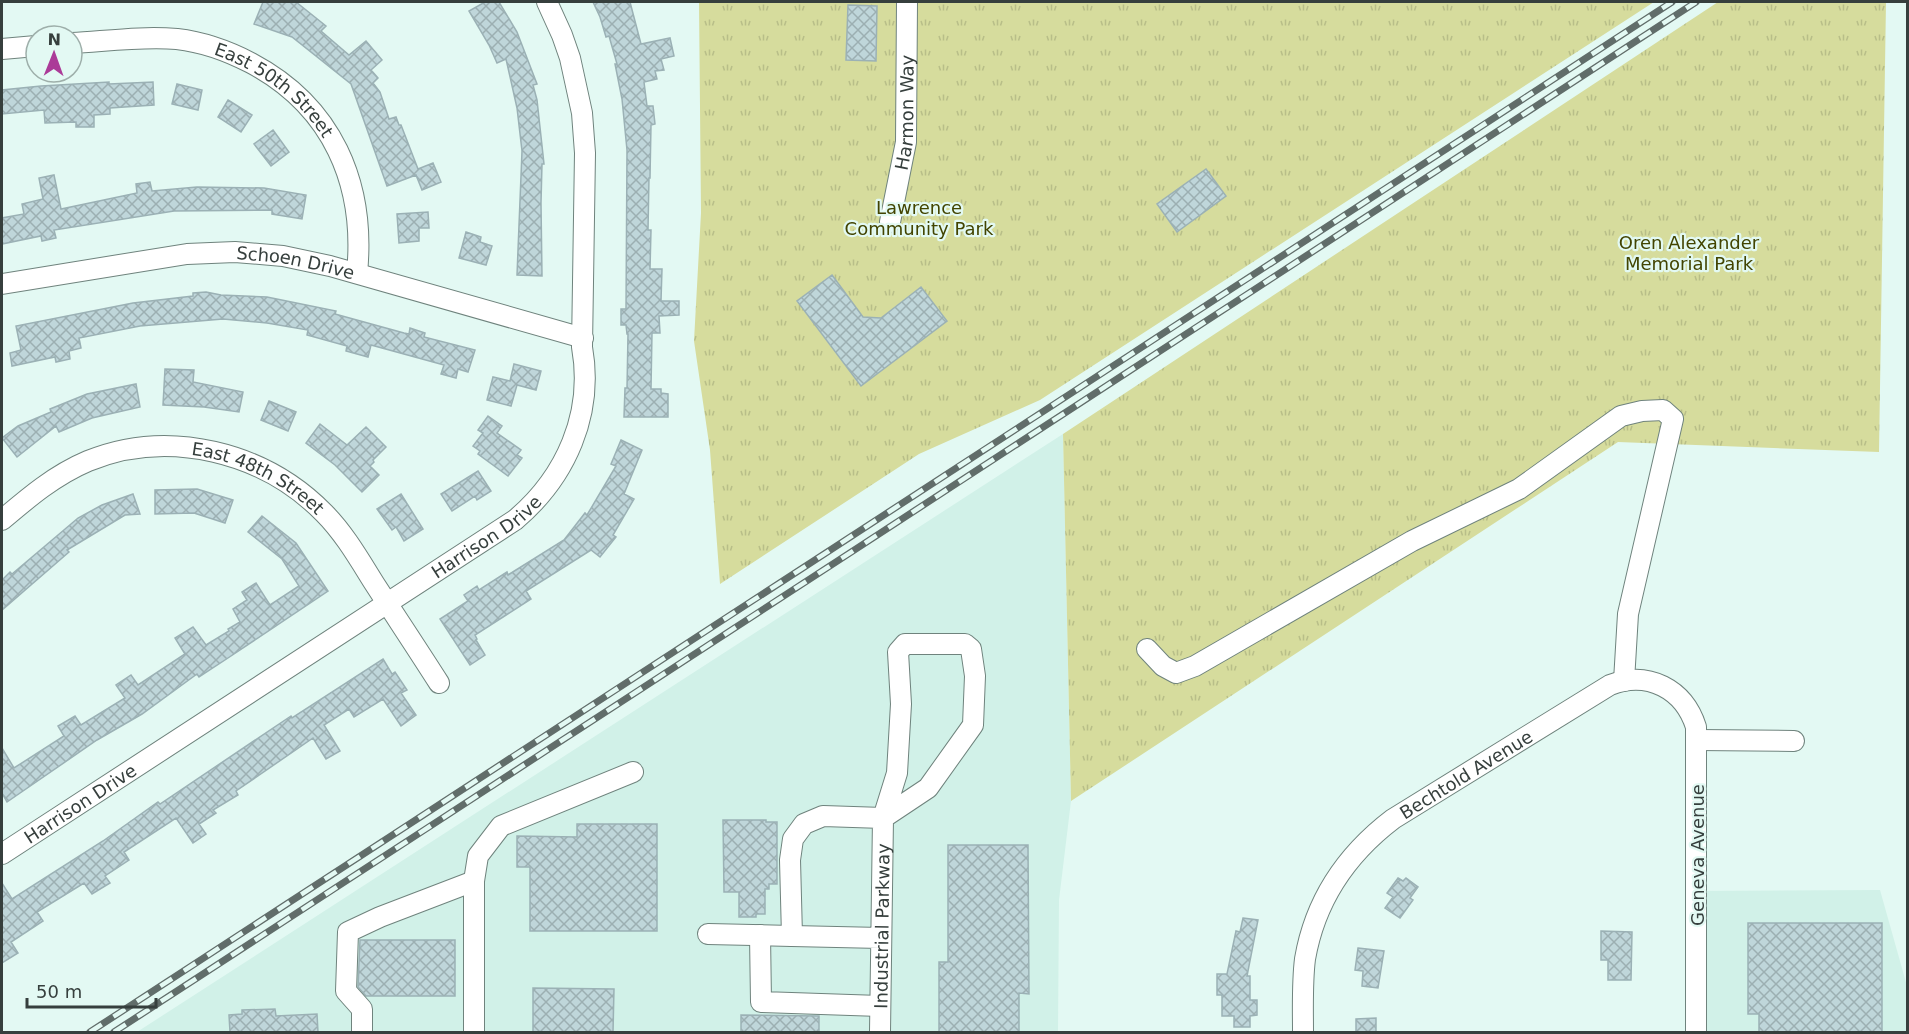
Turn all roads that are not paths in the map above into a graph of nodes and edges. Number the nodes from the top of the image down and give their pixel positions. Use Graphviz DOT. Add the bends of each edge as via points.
graph roads {
  1 [pos="547,2"];
  2 [pos="907,2"];
  3 [pos="84,42"];
  4 [pos="24,47"];
  5 [pos="2,49"];
  6 [pos="890,222"];
  7 [pos="357,273"];
  8 [pos="2,284"];
  9 [pos="582,338"];
  10 [pos="2,519"];
  11 [pos="387,603"];
  12 [pos="1147,649"];
  13 [pos="1624,681"];
  14 [pos="439,683"];
  15 [pos="1668,688"];
  16 [pos="1698,740"];
  17 [pos="1794,741"];
  18 [pos="633,772"];
  19 [pos="883,818"];
  20 [pos="2,854"];
  21 [pos="474,881"];
  22 [pos="708,934"];
  23 [pos="760,935"];
  24 [pos="792,936"];
  25 [pos="881,938"];
  26 [pos="880,1006"];
  27 [pos="362,1032"];
  28 [pos="474,1032"];
  29 [pos="880,1032"];
  30 [pos="1303,1032"];
  31 [pos="1696,1032"];
  1 -- 9 [label="street, Harrison Drive" via="570,58 582,113"];
  2 -- 6 [label="street, Harmon Way" via="906,142"];
  3 -- 7 [label="street, East 50th Street" via="143,38 202,44 241,58 288,87 311,109 344,164 359,226"];
  4 -- 5 [label="street"];
  7 -- 8 [label="street, Schoen Drive" via="283,256 235,252 187,254"];
  7 -- 9 [label="street, Schoen Drive"];
  9 -- 11 [label="street, Harrison Drive" via="583,404 573,444 558,473 514,520"];
  10 -- 11 [label="street, East 48th Street" via="53,480 88,461 111,454 159,446 222,453 274,474 326,514"];
  11 -- 14 [label="street, East 48th Street"];
  11 -- 20 [label="street, Harrison Drive"];
  12 -- 13 [label="street" via="1176,673 1195,666 1412,541 1520,489 1621,417 1663,410 1673,418 1628,614"];
  13 -- 15 [label="street, Bechtold Avenue" via="1642,679"];
  13 -- 30 [label="street, Bechtold Avenue" via="1610,685 1393,819 1356,851 1332,884 1311,933 1304,976"];
  15 -- 16 [label="street, Geneva Avenue" via="1692,716"];
  16 -- 17 [label="street"];
  16 -- 31 [label="street, Geneva Avenue"];
  18 -- 21 [label="street" via="501,826 478,856"];
  19 -- 19 [label="street, Industrial Parkway" via="928,788 973,725 975,676 971,649 965,644 904,644 898,652 901,704 897,773"];
  19 -- 24 [label="street" via="823,816 804,824 793,839 790,860"];
  19 -- 25 [label="street, Industrial Parkway"];
  21 -- 27 [label="street" via="348,932 346,991 362,1009"];
  21 -- 28 [label="street"];
  22 -- 23 [label="street"];
  23 -- 24 [label="street"];
  23 -- 26 [label="street" via="761,1002"];
  24 -- 25 [label="street"];
  25 -- 26 [label="street, Industrial Parkway"];
  26 -- 29 [label="street, Industrial Parkway"];
}
